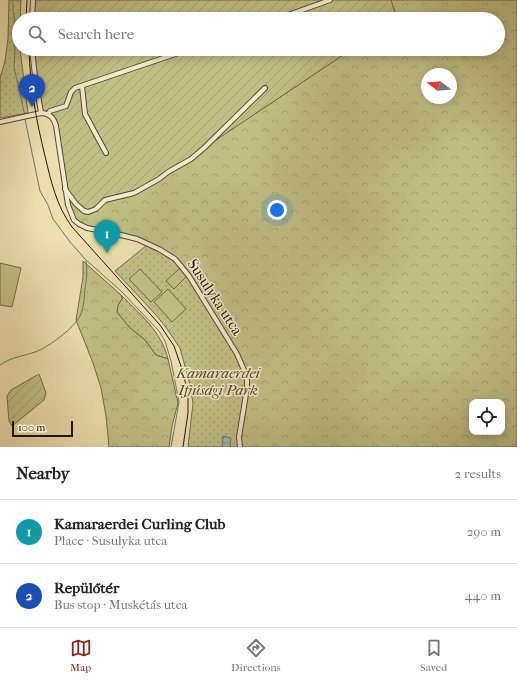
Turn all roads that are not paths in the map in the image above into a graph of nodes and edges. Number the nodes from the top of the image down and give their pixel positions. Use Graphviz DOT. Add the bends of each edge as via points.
graph roads {
  1 [pos="33,0"];
  2 [pos="330,0"];
  3 [pos="32,12"];
  4 [pos="297,12"];
  5 [pos="33,56"];
  6 [pos="170,56"];
  7 [pos="82,86"];
  8 [pos="265,88"];
  9 [pos="41,113"];
  10 [pos="48,114"];
  11 [pos="0,122"];
  12 [pos="106,153"];
  13 [pos="65,189"];
  14 [pos="240,447"];
  1 -- 3 [label="street"];
  2 -- 4 [label="street"];
  5 -- 9 [label="street"];
  6 -- 7 [label="street"];
  7 -- 10 [label="street" via="71,92 66,106"];
  7 -- 12 [label="street" via="85,114"];
  8 -- 13 [label="street" via="191,159 134,193 105,200 96,209 88,212 76,204"];
  9 -- 10 [label="street"];
  9 -- 11 [label="street"];
  10 -- 13 [label="street, Susulyka utca" via="56,126"];
  13 -- 14 [label="street, Susulyka utca" via="69,211 79,224 149,244 169,254 189,276 237,354 247,380 239,437"];
}
